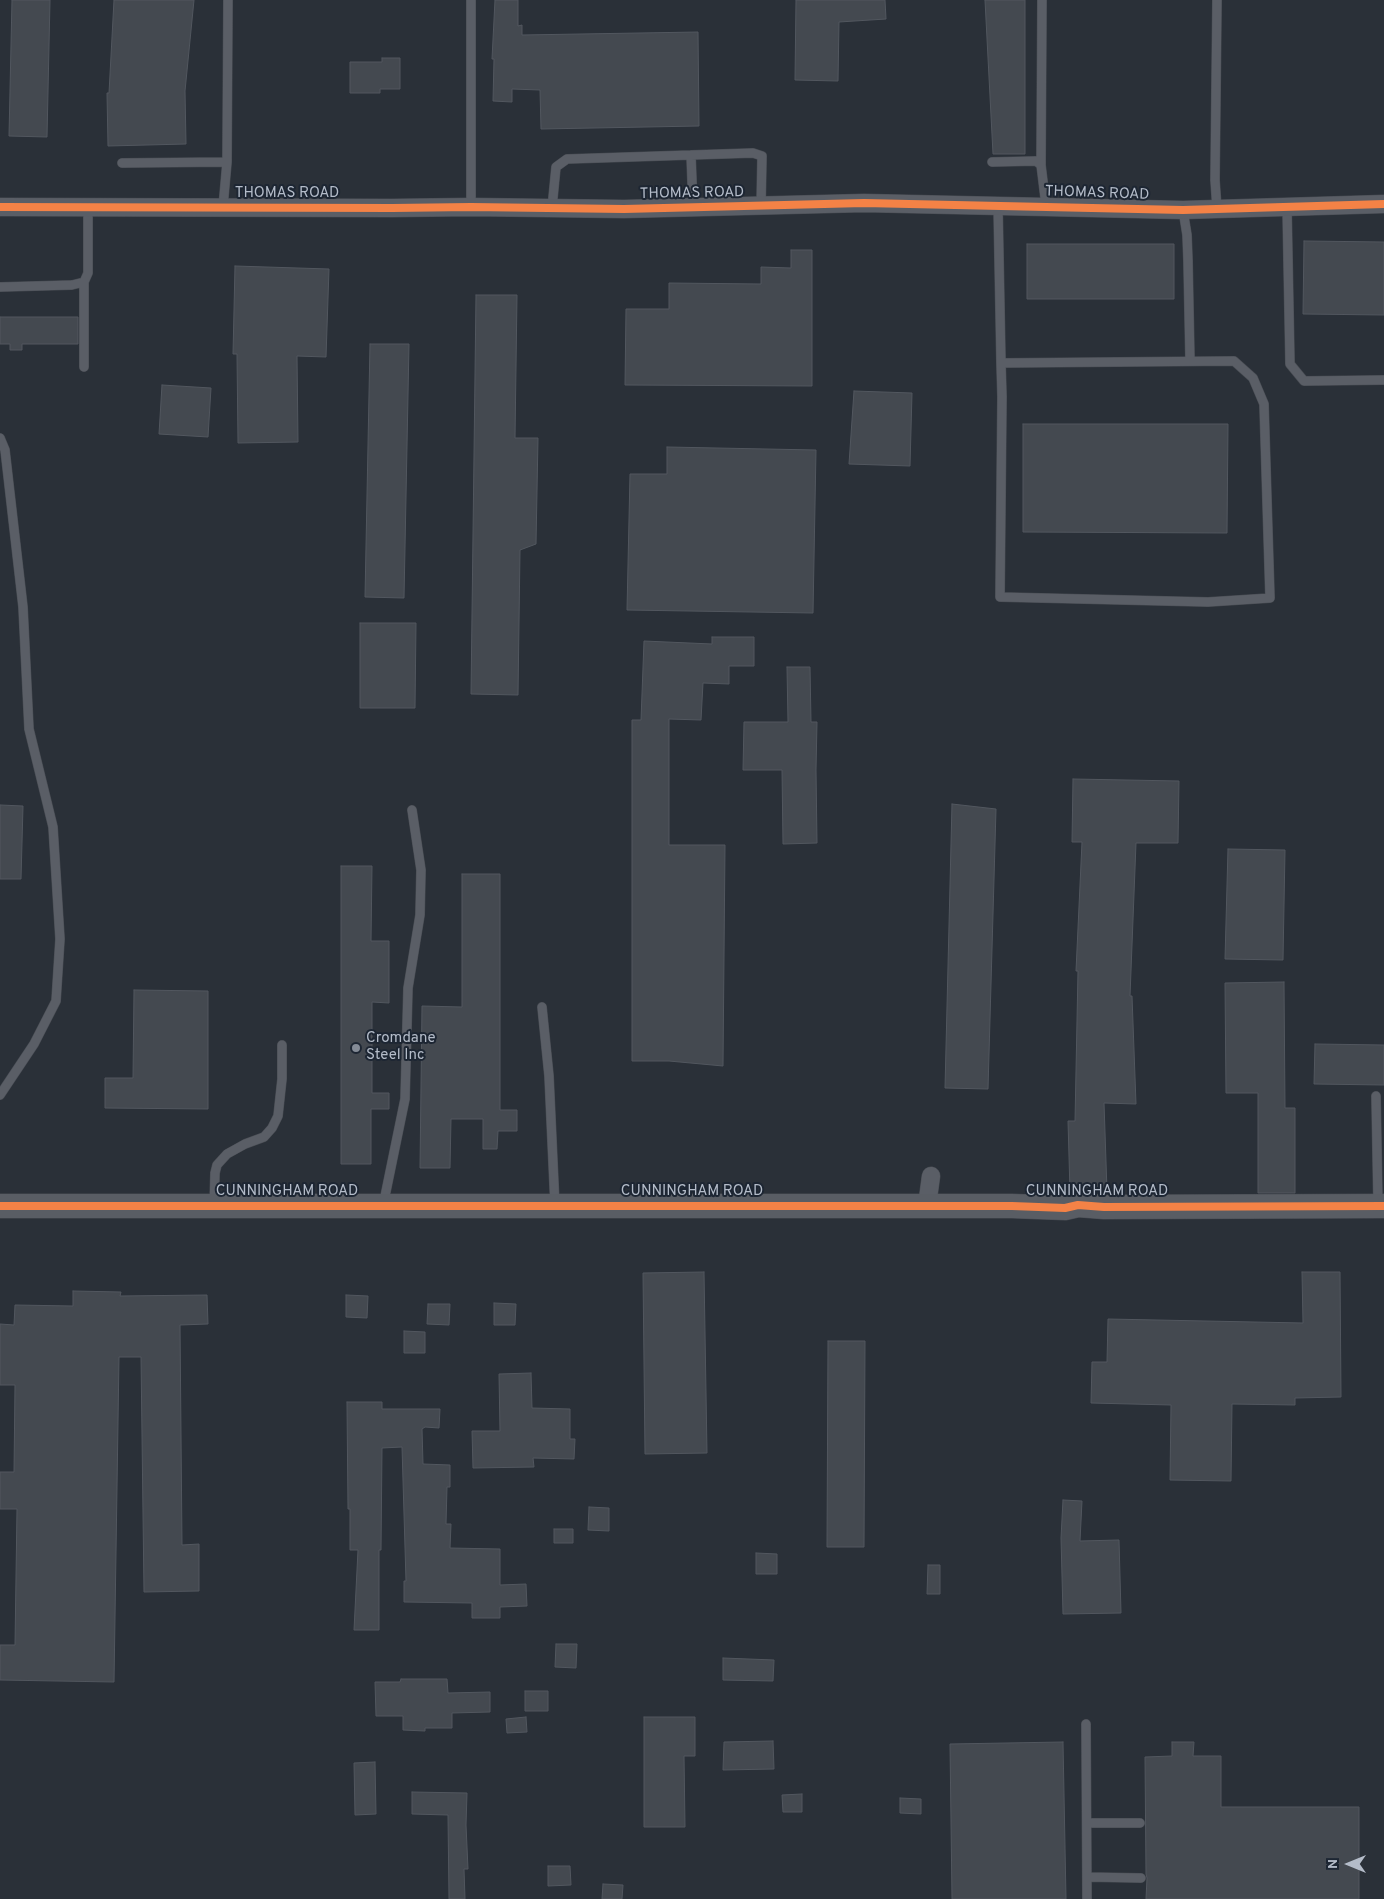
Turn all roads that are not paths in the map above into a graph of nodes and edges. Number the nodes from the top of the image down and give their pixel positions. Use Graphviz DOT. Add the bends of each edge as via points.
graph roads {
  1 [pos="228,0"];
  2 [pos="471,0"];
  3 [pos="1042,0"];
  4 [pos="1217,0"];
  5 [pos="691,155"];
  6 [pos="227,162"];
  7 [pos="992,162"];
  8 [pos="122,163"];
  9 [pos="1042,165"];
  10 [pos="1384,204"];
  11 [pos="998,205"];
  12 [pos="471,206"];
  13 [pos="761,206"];
  14 [pos="1046,206"];
  15 [pos="0,207"];
  16 [pos="88,207"];
  17 [pos="223,207"];
  18 [pos="1287,207"];
  19 [pos="552,208"];
  20 [pos="693,208"];
  21 [pos="1217,209"];
  22 [pos="1183,210"];
  23 [pos="84,282"];
  24 [pos="0,287"];
  25 [pos="1190,361"];
  26 [pos="1000,363"];
  27 [pos="84,367"];
  28 [pos="1384,380"];
  29 [pos="0,438"];
  30 [pos="412,810"];
  31 [pos="542,1007"];
  32 [pos="282,1046"];
  33 [pos="0,1095"];
  34 [pos="1376,1096"];
  35 [pos="931,1176"];
  36 [pos="0,1206"];
  37 [pos="214,1206"];
  38 [pos="383,1206"];
  39 [pos="555,1206"];
  40 [pos="928,1206"];
  41 [pos="1381,1206"];
  42 [pos="1086,1724"];
  43 [pos="1087,1822"];
  44 [pos="1140,1823"];
  45 [pos="1087,1877"];
  46 [pos="1141,1878"];
  47 [pos="1087,1899"];
  1 -- 6 [label="lane"];
  2 -- 12 [label="lane"];
  3 -- 9 [label="lane"];
  4 -- 21 [label="lane"];
  5 -- 13 [label="lane" via="762,156"];
  5 -- 19 [label="lane" via="567,159 556,167"];
  5 -- 20 [label="lane"];
  6 -- 8 [label="lane"];
  6 -- 17 [label="lane"];
  7 -- 9 [label="lane" via="1036,161"];
  9 -- 14 [label="lane"];
  10 -- 18 [label="street, THOMAS ROAD"];
  11 -- 13 [label="street, THOMAS ROAD" via="864,203"];
  11 -- 14 [label="street, THOMAS ROAD"];
  11 -- 26 [label="lane"];
  12 -- 17 [label="street, THOMAS ROAD"];
  12 -- 19 [label="street, THOMAS ROAD"];
  13 -- 20 [label="street, THOMAS ROAD"];
  14 -- 22 [label="street, THOMAS ROAD"];
  15 -- 16 [label="street, THOMAS ROAD"];
  16 -- 17 [label="street, THOMAS ROAD"];
  16 -- 23 [label="lane" via="88,273"];
  18 -- 21 [label="street, THOMAS ROAD"];
  18 -- 28 [label="lane" via="1290,364 1304,381"];
  19 -- 20 [label="street, THOMAS ROAD"];
  21 -- 22 [label="street, THOMAS ROAD"];
  22 -- 25 [label="lane" via="1187,235"];
  23 -- 24 [label="lane"];
  23 -- 27 [label="lane"];
  25 -- 26 [label="lane"];
  25 -- 26 [label="lane" via="1234,361 1253,378 1264,404 1270,598 1208,602 1000,597"];
  29 -- 33 [label="lane" via="5,450 23,607 29,730 53,826 60,939 56,1002 34,1044"];
  30 -- 38 [label="lane" via="421,870 420,914 408,988 405,1099"];
  31 -- 39 [label="lane"];
  32 -- 37 [label="lane" via="278,1116 264,1138 227,1154 217,1165"];
  34 -- 41 [label="lane"];
  35 -- 40 [label="street"];
  36 -- 37 [label="street, CUNNINGHAM ROAD"];
  37 -- 38 [label="street, CUNNINGHAM ROAD"];
  38 -- 39 [label="street, CUNNINGHAM ROAD"];
  39 -- 40 [label="street, CUNNINGHAM ROAD"];
  40 -- 41 [label="street, CUNNINGHAM ROAD"];
  42 -- 43 [label="lane"];
  43 -- 44 [label="lane"];
  43 -- 45 [label="lane"];
  45 -- 46 [label="lane"];
  45 -- 47 [label="lane"];
}
